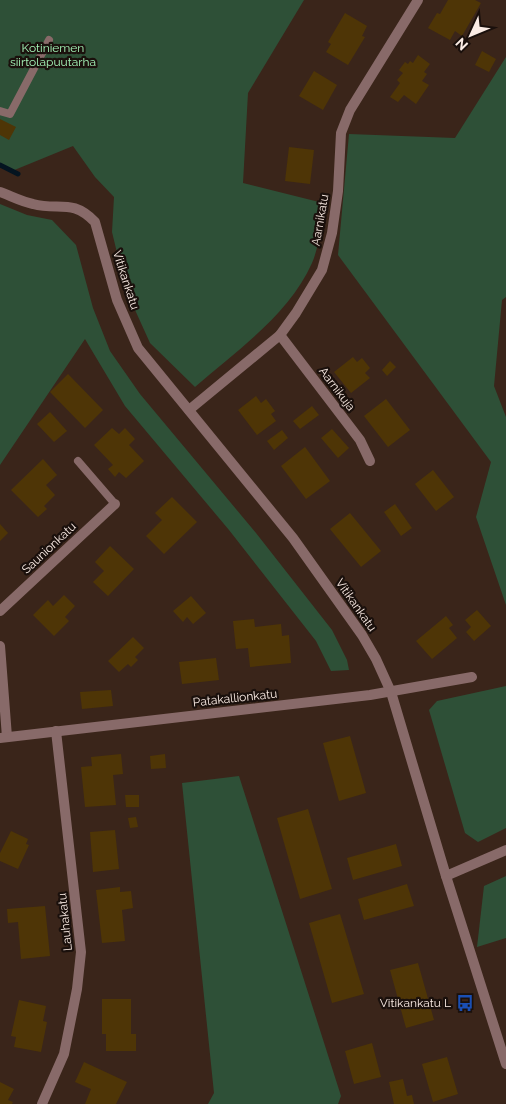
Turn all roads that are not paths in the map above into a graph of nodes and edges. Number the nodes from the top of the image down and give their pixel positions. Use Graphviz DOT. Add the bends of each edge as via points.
graph roads {
  1 [pos="418,0"];
  2 [pos="48,40"];
  3 [pos="0,111"];
  4 [pos="0,192"];
  5 [pos="280,334"];
  6 [pos="189,410"];
  7 [pos="78,461"];
  8 [pos="370,461"];
  9 [pos="115,504"];
  10 [pos="0,611"];
  11 [pos="0,646"];
  12 [pos="472,678"];
  13 [pos="391,692"];
  14 [pos="56,731"];
  15 [pos="3,737"];
  16 [pos="506,850"];
  17 [pos="446,876"];
  18 [pos="506,1064"];
  19 [pos="42,1104"];
  1 -- 5 [label="street, Aarnikatu" via="350,110 341,133 338,191 322,270"];
  2 -- 3 [label="lane" via="10,114"];
  4 -- 6 [label="street, Vitikankatu" via="34,205 76,208 95,222 117,300 138,348"];
  5 -- 6 [label="street, Aarnikatu"];
  5 -- 8 [label="street, Aarnikuja" via="360,440"];
  6 -- 13 [label="street, Vitikankatu" via="299,546 362,636"];
  7 -- 9 [label="lane"];
  9 -- 10 [label="street, Saunionkatu"];
  11 -- 15 [label="street"];
  12 -- 13 [label="street, Patakallionkatu"];
  13 -- 14 [label="street, Patakallionkatu"];
  13 -- 17 [label="street, Vitikankatu"];
  14 -- 15 [label="street, Patakallionkatu"];
  14 -- 19 [label="street, Lauhakatu" via="81,952 64,1054"];
  16 -- 17 [label="street"];
  17 -- 18 [label="street, Vitikankatu"];
}
